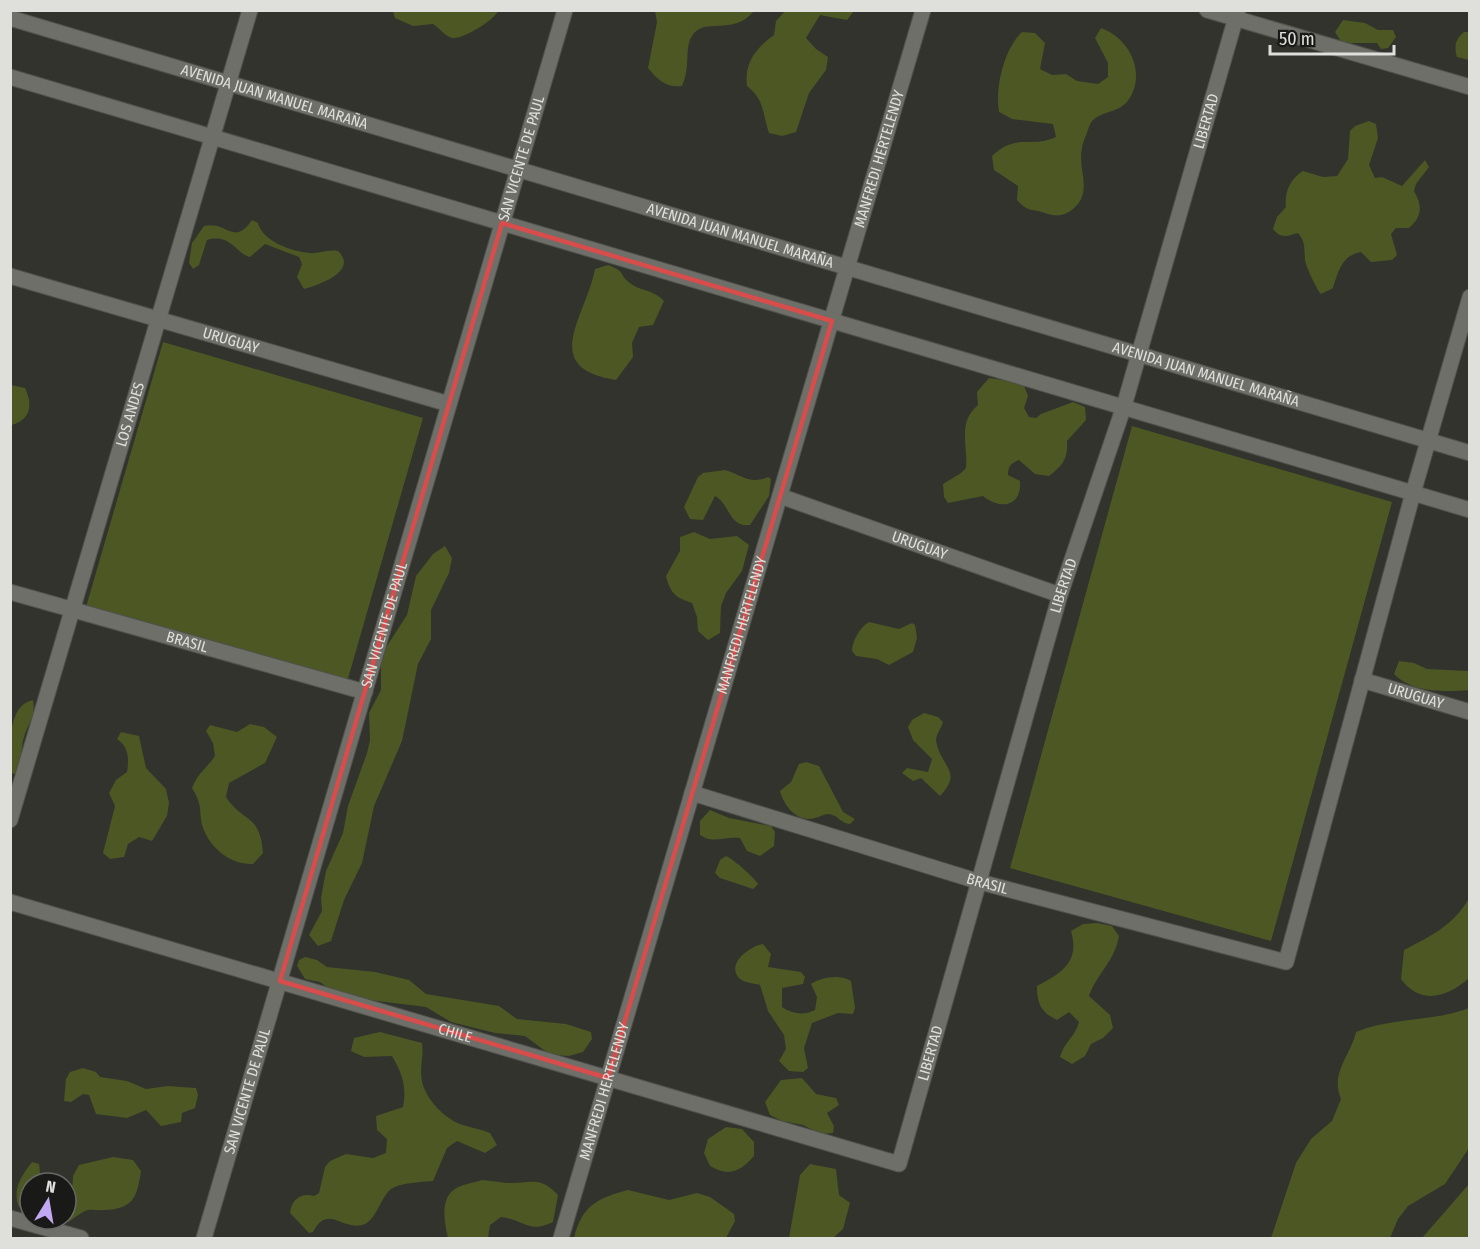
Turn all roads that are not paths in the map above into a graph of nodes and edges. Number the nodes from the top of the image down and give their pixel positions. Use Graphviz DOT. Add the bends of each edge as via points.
graph roads {
  1 [pos="250,10"];
  2 [pos="565,10"];
  3 [pos="923,10"];
  4 [pos="1207,10"];
  5 [pos="1236,15"];
  6 [pos="10,18"];
  7 [pos="10,77"];
  8 [pos="229,82"];
  9 [pos="1470,87"];
  10 [pos="213,137"];
  11 [pos="518,171"];
  12 [pos="502,223"];
  13 [pos="848,268"];
  14 [pos="10,276"];
  15 [pos="1470,297"];
  16 [pos="160,319"];
  17 [pos="832,321"];
  18 [pos="1139,354"];
  19 [pos="449,404"];
  20 [pos="1124,406"];
  21 [pos="1428,440"];
  22 [pos="1470,453"];
  23 [pos="1413,493"];
  24 [pos="780,496"];
  25 [pos="1470,510"];
  26 [pos="10,592"];
  27 [pos="1060,595"];
  28 [pos="73,610"];
  29 [pos="1362,680"];
  30 [pos="365,692"];
  31 [pos="1470,712"];
  32 [pos="692,793"];
  33 [pos="10,820"];
  34 [pos="980,882"];
  35 [pos="10,902"];
  36 [pos="280,981"];
  37 [pos="608,1078"];
  38 [pos="899,1164"];
  39 [pos="10,1218"];
  40 [pos="81,1239"];
  41 [pos="204,1239"];
  42 [pos="561,1239"];
  1 -- 8 [label="street, LOS ANDES"];
  2 -- 11 [label="street, SAN VICENTE DE PAUL"];
  3 -- 13 [label="street, MANFREDI HERTELENDY"];
  4 -- 5 [label="street"];
  5 -- 9 [label="street"];
  5 -- 18 [label="street, LIBERTAD"];
  6 -- 8 [label="street, AVENIDA JUAN MANUEL MARAÑA"];
  7 -- 10 [label="street"];
  8 -- 10 [label="street, LOS ANDES"];
  8 -- 11 [label="street, AVENIDA JUAN MANUEL MARAÑA"];
  10 -- 12 [label="street"];
  10 -- 16 [label="street, LOS ANDES"];
  11 -- 12 [label="street, SAN VICENTE DE PAUL"];
  11 -- 13 [label="street, AVENIDA JUAN MANUEL MARAÑA"];
  12 -- 17 [label="street"];
  12 -- 19 [label="street, SAN VICENTE DE PAUL"];
  13 -- 17 [label="street, MANFREDI HERTELENDY"];
  13 -- 18 [label="street, AVENIDA JUAN MANUEL MARAÑA"];
  14 -- 16 [label="street, URUGUAY"];
  15 -- 21 [label="street"];
  16 -- 19 [label="street, URUGUAY"];
  16 -- 28 [label="street, LOS ANDES"];
  17 -- 20 [label="street"];
  17 -- 24 [label="street, MANFREDI HERTELENDY"];
  18 -- 20 [label="street, LIBERTAD"];
  18 -- 21 [label="street, AVENIDA JUAN MANUEL MARAÑA"];
  19 -- 30 [label="street, SAN VICENTE DE PAUL"];
  20 -- 23 [label="street"];
  20 -- 27 [label="street, LIBERTAD"];
  21 -- 22 [label="street, AVENIDA JUAN MANUEL MARAÑA"];
  21 -- 23 [label="street"];
  23 -- 25 [label="street"];
  23 -- 29 [label="street"];
  24 -- 27 [label="street, URUGUAY"];
  24 -- 32 [label="street, MANFREDI HERTELENDY"];
  26 -- 28 [label="street, BRASIL"];
  27 -- 34 [label="street, LIBERTAD"];
  28 -- 30 [label="street, BRASIL"];
  28 -- 33 [label="street, LOS ANDES"];
  29 -- 31 [label="street, URUGUAY"];
  29 -- 34 [label="street, BRASIL" via="1286,962"];
  30 -- 36 [label="street, SAN VICENTE DE PAUL"];
  32 -- 34 [label="street, BRASIL"];
  32 -- 37 [label="street, MANFREDI HERTELENDY"];
  34 -- 38 [label="street, LIBERTAD"];
  35 -- 36 [label="street, CHILE"];
  36 -- 37 [label="street, CHILE"];
  36 -- 41 [label="street, SAN VICENTE DE PAUL"];
  37 -- 38 [label="street, CHILE"];
  37 -- 42 [label="street, MANFREDI HERTELENDY"];
  39 -- 40 [label="street"];
}
